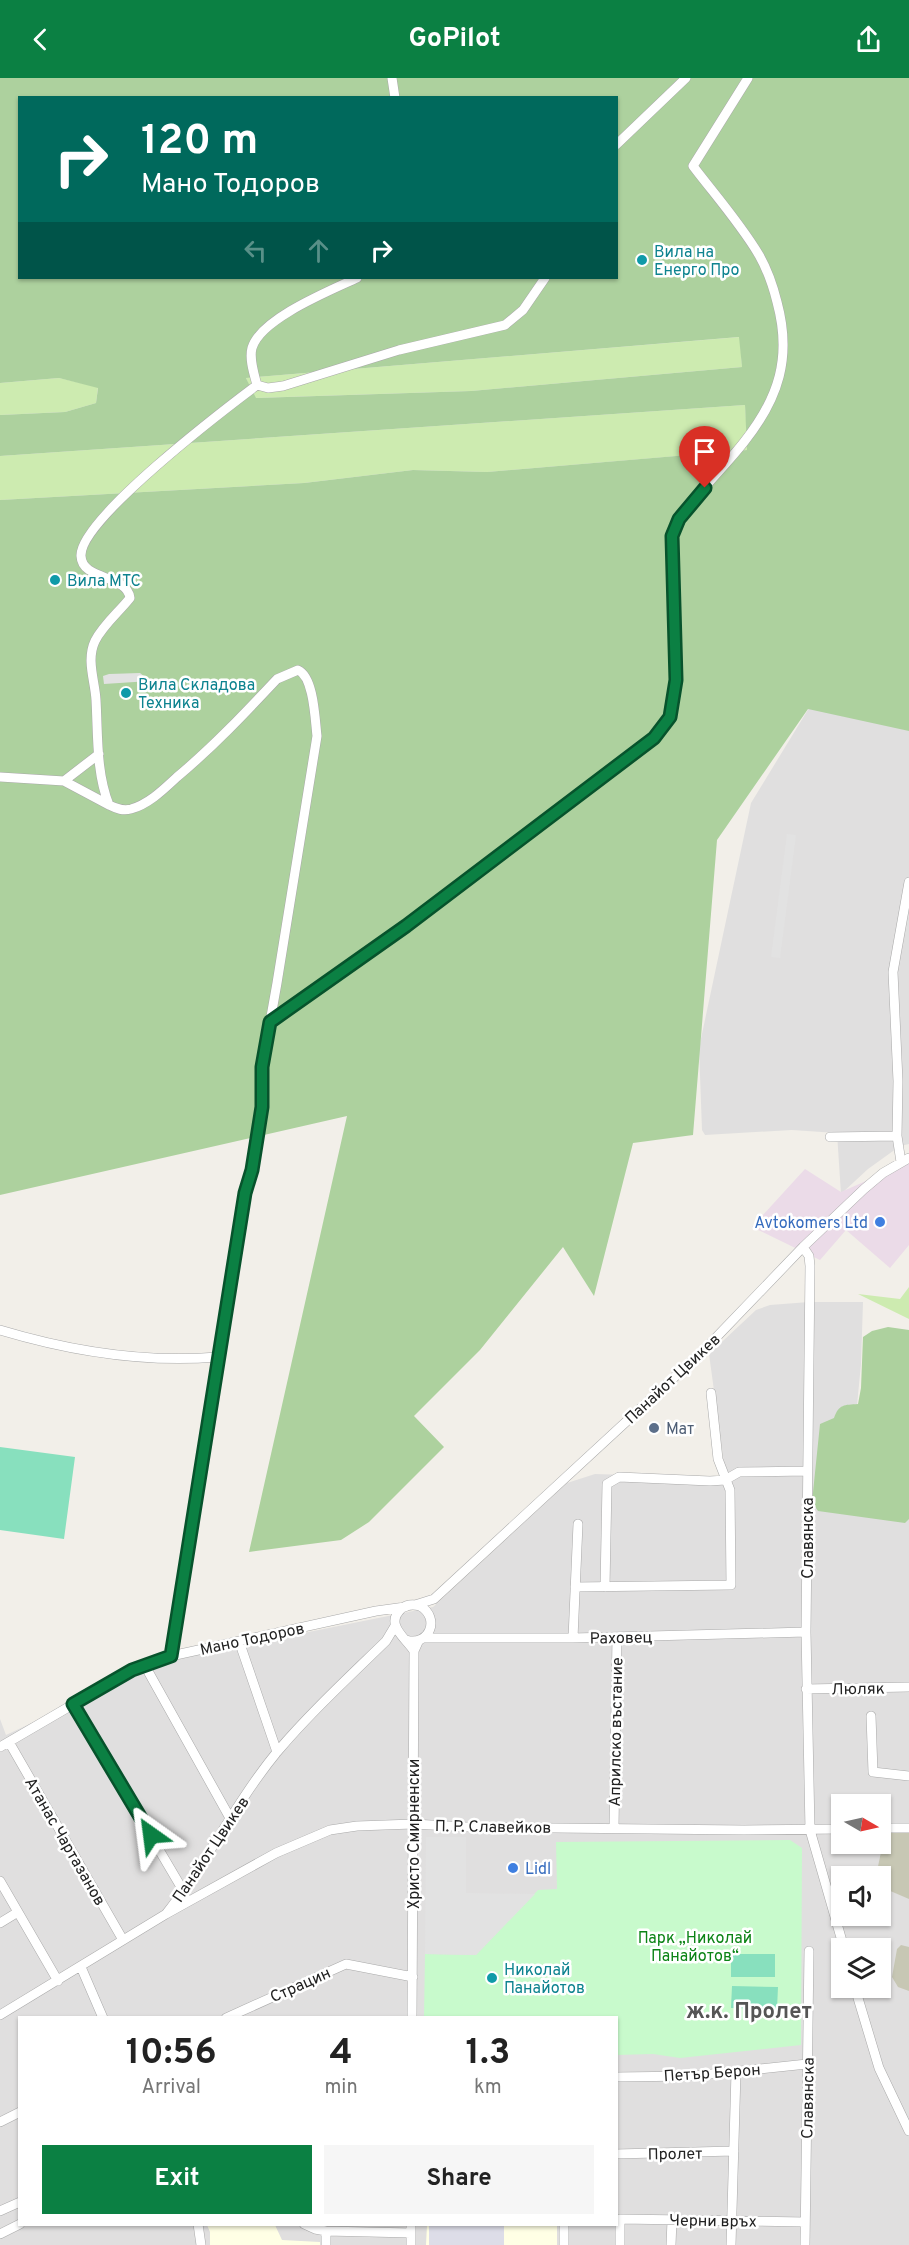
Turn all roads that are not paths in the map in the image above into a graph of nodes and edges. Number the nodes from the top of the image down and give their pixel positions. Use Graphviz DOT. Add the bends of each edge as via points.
graph roads {
  1 [pos="392,78"];
  2 [pos="687,78"];
  3 [pos="748,78"];
  4 [pos="395,96"];
  5 [pos="618,143"];
  6 [pos="355,279"];
  7 [pos="544,279"];
  8 [pos="257,385"];
  9 [pos="99,754"];
  10 [pos="0,777"];
  11 [pos="64,781"];
  12 [pos="109,805"];
  13 [pos="909,882"];
  14 [pos="270,1022"];
  15 [pos="897,1136"];
  16 [pos="830,1137"];
  17 [pos="905,1160"];
  18 [pos="803,1247"];
  19 [pos="0,1330"];
  20 [pos="217,1358"];
  21 [pos="711,1393"];
  22 [pos="807,1471"];
  23 [pos="725,1480"];
  24 [pos="578,1524"];
  25 [pos="575,1587"];
  26 [pos="605,1587"];
  27 [pos="434,1599"];
  28 [pos="415,1605"];
  29 [pos="405,1607"];
  30 [pos="382,1610"];
  31 [pos="431,1618"];
  32 [pos="396,1622"];
  33 [pos="431,1629"];
  34 [pos="806,1632"];
  35 [pos="616,1637"];
  36 [pos="436,1638"];
  37 [pos="573,1638"];
  38 [pos="405,1639"];
  39 [pos="422,1639"];
  40 [pos="239,1641"];
  41 [pos="386,1641"];
  42 [pos="414,1652"];
  43 [pos="171,1656"];
  44 [pos="144,1664"];
  45 [pos="909,1687"];
  46 [pos="806,1689"];
  47 [pos="73,1704"];
  48 [pos="871,1716"];
  49 [pos="9,1742"];
  50 [pos="0,1747"];
  51 [pos="277,1752"];
  52 [pos="909,1776"];
  53 [pos="230,1818"];
  54 [pos="413,1824"];
  55 [pos="614,1828"];
  56 [pos="891,1828"];
  57 [pos="909,1828"];
  58 [pos="831,1829"];
  59 [pos="810,1830"];
  60 [pos="0,1881"];
  61 [pos="184,1892"];
  62 [pos="186,1902"];
  63 [pos="18,1912"];
  64 [pos="166,1914"];
  65 [pos="0,1923"];
  66 [pos="841,1938"];
  67 [pos="123,1940"];
  68 [pos="809,1951"];
  69 [pos="81,1967"];
  70 [pos="413,1977"];
  71 [pos="58,1981"];
  72 [pos="858,1998"];
  73 [pos="0,2015"];
  74 [pos="102,2016"];
  75 [pos="230,2016"];
  76 [pos="412,2016"];
  77 [pos="807,2064"];
  78 [pos="736,2072"];
  79 [pos="618,2077"];
  80 [pos="18,2113"];
  81 [pos="0,2122"];
  82 [pos="909,2131"];
  83 [pos="734,2151"];
  84 [pos="618,2154"];
  85 [pos="18,2203"];
  86 [pos="0,2211"];
  87 [pos="672,2220"];
  88 [pos="732,2221"];
  89 [pos="805,2222"];
  90 [pos="18,2225"];
  91 [pos="198,2226"];
  92 [pos="310,2226"];
  93 [pos="564,2226"];
  94 [pos="411,2229"];
  95 [pos="326,2231"];
  96 [pos="0,2234"];
  97 [pos="201,2245"];
  98 [pos="326,2245"];
  99 [pos="411,2245"];
  100 [pos="564,2245"];
  101 [pos="620,2245"];
  102 [pos="671,2245"];
  103 [pos="731,2245"];
  104 [pos="805,2245"];
  1 -- 4 [label="street"];
  2 -- 5 [label="street"];
  3 -- 14 [label="street" via="693,166 760,256 782,321 783,359 769,406 745,442 679,519 672,536 676,680 670,717 654,738 569,805"];
  6 -- 8 [label="street" via="265,327 251,350"];
  7 -- 8 [label="street" via="523,310 505,326 399,350 283,386"];
  8 -- 9 [label="street" via="143,476 85,541 81,556 84,564 130,594 93,648 91,671"];
  9 -- 11 [label="street"];
  9 -- 12 [label="street" via="103,791"];
  10 -- 11 [label="street"];
  11 -- 12 [label="street"];
  12 -- 14 [label="street" via="119,810 147,802 214,744 277,679 298,670 306,676 314,705 316,736"];
  13 -- 15 [label="street" via="893,963"];
  14 -- 20 [label="street" via="262,1067 262,1107"];
  15 -- 16 [label="street"];
  15 -- 17 [label="street"];
  17 -- 18 [label="street, Панайот Цвикев" via="864,1189"];
  18 -- 22 [label="street, Славянска" via="810,1266"];
  18 -- 27 [label="street, Панайот Цвикев" via="706,1348"];
  19 -- 20 [label="street" via="93,1351 186,1360"];
  20 -- 43 [label="street"];
  21 -- 23 [label="street" via="718,1459"];
  22 -- 23 [label="street" via="739,1472"];
  22 -- 34 [label="street, Славянска"];
  23 -- 26 [label="street" via="619,1477 607,1484"];
  23 -- 26 [label="street" via="730,1490 731,1585"];
  24 -- 25 [label="street"];
  25 -- 26 [label="street"];
  25 -- 37 [label="street"];
  27 -- 28 [label="street, Панайот Цвикев"];
  27 -- 31 [label="street"];
  28 -- 29 [label="street"];
  28 -- 31 [label="street" via="425,1609"];
  29 -- 30 [label="street, Мано Тодоров"];
  29 -- 32 [label="street"];
  30 -- 32 [label="street"];
  30 -- 40 [label="street, Мано Тодоров"];
  31 -- 33 [label="street"];
  32 -- 38 [label="street"];
  32 -- 41 [label="street, Панайот Цвикев"];
  33 -- 36 [label="street"];
  33 -- 39 [label="street"];
  34 -- 35 [label="street, Раховец"];
  34 -- 46 [label="street, Славянска"];
  35 -- 37 [label="street, Раховец"];
  35 -- 55 [label="street, Априлско въстание"];
  36 -- 37 [label="street, Раховец"];
  36 -- 39 [label="street, Раховец"];
  38 -- 39 [label="street"];
  38 -- 41 [label="street"];
  38 -- 42 [label="street"];
  39 -- 42 [label="street, Христо Смирненски"];
  40 -- 43 [label="street, Мано Тодоров"];
  40 -- 51 [label="street"];
  41 -- 51 [label="street, Панайот Цвикев"];
  42 -- 54 [label="street, Христо Смирненски"];
  43 -- 44 [label="street, Мано Тодоров"];
  44 -- 47 [label="street, Мано Тодоров"];
  44 -- 53 [label="street"];
  45 -- 46 [label="street, Люляк"];
  46 -- 59 [label="street, Славянска"];
  47 -- 49 [label="street, Мано Тодоров"];
  47 -- 61 [label="street"];
  48 -- 52 [label="street" via="873,1772"];
  49 -- 50 [label="street, Мано Тодоров"];
  49 -- 67 [label="street, Атанас Чартазанов"];
  51 -- 53 [label="street, Панайот Цвикев"];
  53 -- 61 [label="street, Панайот Цвикев"];
  54 -- 55 [label="street, П. Р. Славейков"];
  54 -- 62 [label="street, П. Р. Славейков" via="330,1830 276,1853"];
  54 -- 70 [label="street, Христо Смирненски"];
  55 -- 59 [label="street, П. Р. Славейков"];
  56 -- 57 [label="street"];
  58 -- 59 [label="street, П. Р. Славейков"];
  59 -- 66 [label="street, Славянска"];
  60 -- 63 [label="street"];
  61 -- 62 [label="street"];
  61 -- 64 [label="street, Панайот Цвикев"];
  62 -- 64 [label="street, П. Р. Славейков"];
  63 -- 65 [label="street"];
  63 -- 71 [label="street"];
  64 -- 67 [label="street, Панайот Цвикев"];
  67 -- 69 [label="street, Панайот Цвикев"];
  68 -- 77 [label="street, Славянска"];
  69 -- 71 [label="street, Панайот Цвикев"];
  69 -- 74 [label="street"];
  70 -- 75 [label="street, Страцин" via="346,1964"];
  70 -- 76 [label="street, Христо Смирненски"];
  71 -- 73 [label="street, Панайот Цвикев"];
  72 -- 82 [label="street" via="879,2068"];
  77 -- 78 [label="street, Петър Берон"];
  77 -- 89 [label="street, Славянска"];
  78 -- 79 [label="street, Петър Берон"];
  78 -- 83 [label="street"];
  80 -- 81 [label="street"];
  83 -- 84 [label="street, Пролет"];
  83 -- 88 [label="street"];
  85 -- 86 [label="street"];
  87 -- 88 [label="street, Черни връх"];
  87 -- 101 [label="street, Черни връх" via="620,2219"];
  87 -- 102 [label="street"];
  88 -- 89 [label="street, Черни връх"];
  88 -- 103 [label="street"];
  89 -- 104 [label="street, Славянска"];
  90 -- 96 [label="street"];
  91 -- 97 [label="street"];
  92 -- 95 [label="street"];
  93 -- 100 [label="street"];
  94 -- 95 [label="street"];
  94 -- 99 [label="street"];
  95 -- 98 [label="street"];
}
